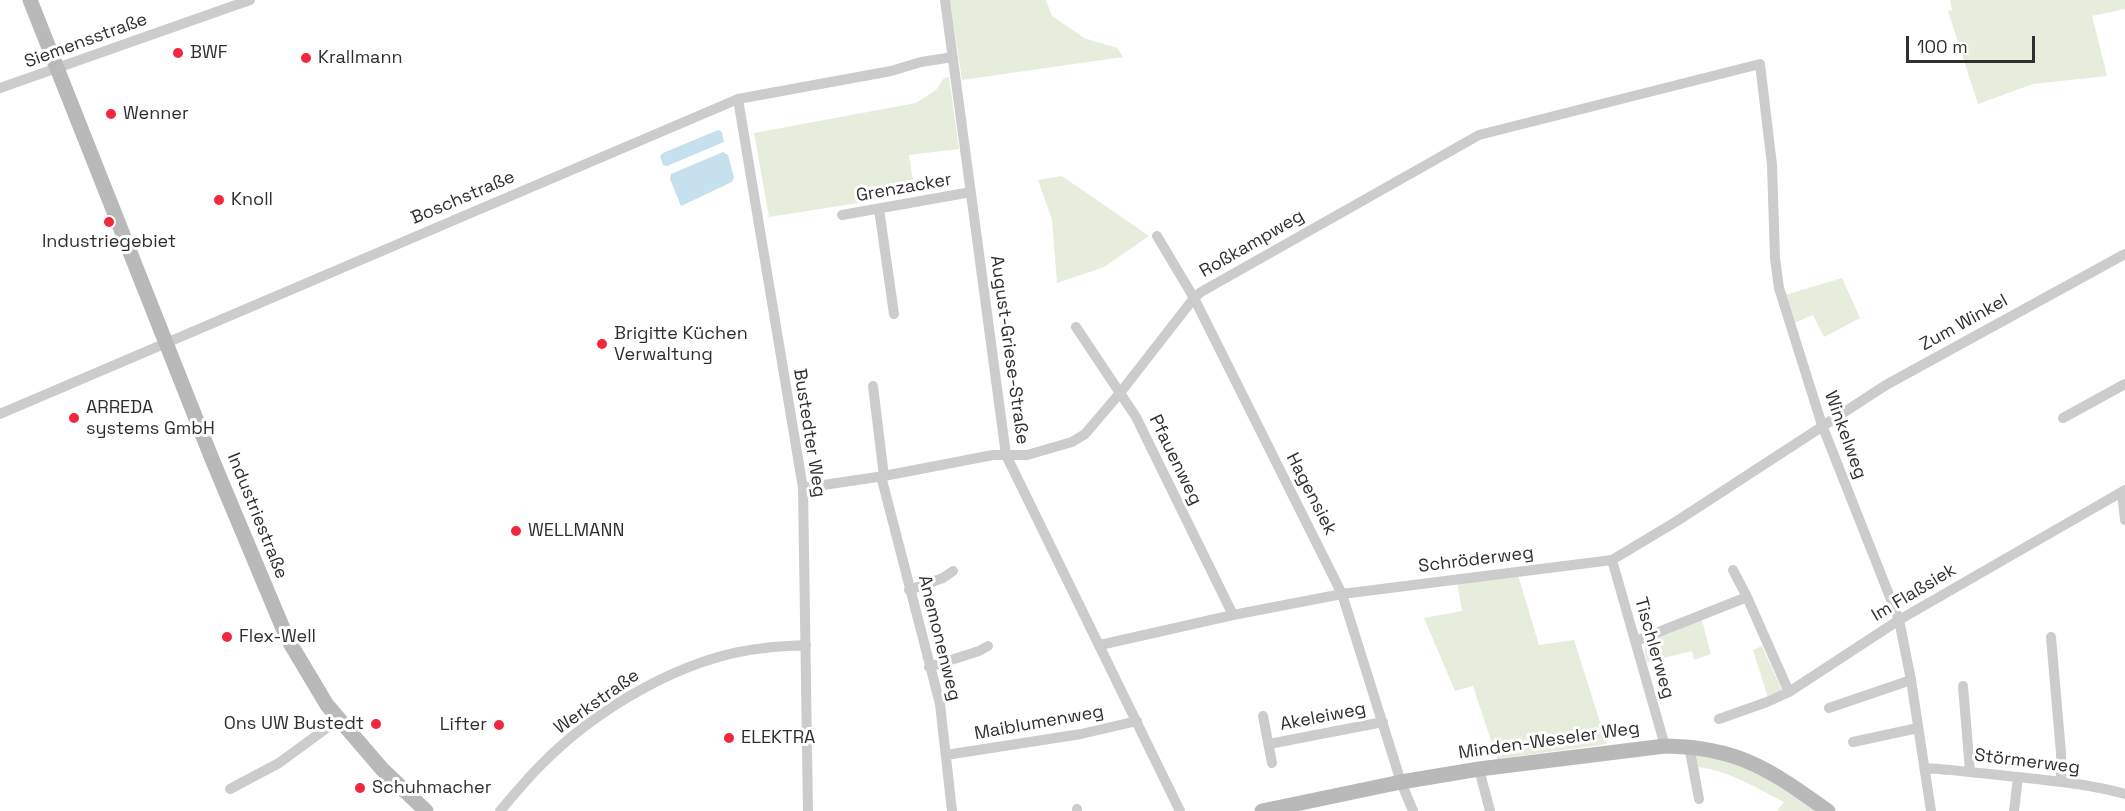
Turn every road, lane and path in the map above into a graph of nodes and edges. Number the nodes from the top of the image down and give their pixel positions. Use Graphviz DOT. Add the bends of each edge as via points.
graph roads {
  1 [pos="30,0"];
  2 [pos="250,0"];
  3 [pos="945,0"];
  4 [pos="953,57"];
  5 [pos="1760,64"];
  6 [pos="57,68"];
  7 [pos="0,88"];
  8 [pos="738,99"];
  9 [pos="971,192"];
  10 [pos="879,209"];
  11 [pos="843,215"];
  12 [pos="1157,236"];
  13 [pos="2125,254"];
  14 [pos="1194,298"];
  15 [pos="894,314"];
  16 [pos="1076,327"];
  17 [pos="167,343"];
  18 [pos="2125,384"];
  19 [pos="873,386"];
  20 [pos="1120,393"];
  21 [pos="0,414"];
  22 [pos="2063,417"];
  23 [pos="1822,425"];
  24 [pos="1006,455"];
  25 [pos="882,476"];
  26 [pos="803,488"];
  27 [pos="2123,491"];
  28 [pos="2125,520"];
  29 [pos="1612,560"];
  30 [pos="953,570"];
  31 [pos="1733,570"];
  32 [pos="909,590"];
  33 [pos="1342,594"];
  34 [pos="1747,597"];
  35 [pos="1233,615"];
  36 [pos="1899,620"];
  37 [pos="2051,637"];
  38 [pos="1636,641"];
  39 [pos="806,645"];
  40 [pos="1100,645"];
  41 [pos="988,646"];
  42 [pos="929,667"];
  43 [pos="1911,681"];
  44 [pos="1963,686"];
  45 [pos="1789,692"];
  46 [pos="1829,708"];
  47 [pos="1263,716"];
  48 [pos="339,719"];
  49 [pos="1719,719"];
  50 [pos="1137,721"];
  51 [pos="1383,722"];
  52 [pos="1918,728"];
  53 [pos="1853,742"];
  54 [pos="1269,744"];
  55 [pos="1665,746"];
  56 [pos="1689,746"];
  57 [pos="946,754"];
  58 [pos="1272,763"];
  59 [pos="1925,768"];
  60 [pos="1479,769"];
  61 [pos="1970,771"];
  62 [pos="2018,777"];
  63 [pos="1401,782"];
  64 [pos="2061,782"];
  65 [pos="230,789"];
  66 [pos="2125,794"];
  67 [pos="1699,799"];
  68 [pos="426,811"];
  69 [pos="500,811"];
  70 [pos="808,811"];
  71 [pos="952,811"];
  72 [pos="1180,811"];
  73 [pos="1262,811"];
  74 [pos="1413,811"];
  75 [pos="1490,811"];
  76 [pos="1828,811"];
  77 [pos="1931,811"];
  78 [pos="2014,811"];
  1 -- 6 [label="street, Industriestraße"];
  2 -- 6 [label="street, Siemensstraße"];
  3 -- 4 [label="street, August-Griese-Straße"];
  4 -- 8 [label="street, Boschstraße"];
  4 -- 9 [label="street, August-Griese-Straße"];
  5 -- 14 [label="street, Roßkampweg" via="1479,135"];
  5 -- 23 [label="street, Winkelweg" via="1772,165 1779,288"];
  6 -- 7 [label="street, Siemensstraße"];
  6 -- 17 [label="street, Industriestraße"];
  8 -- 17 [label="street, Boschstraße"];
  8 -- 26 [label="street, Bustedter Weg"];
  9 -- 10 [label="street, Grenzacker"];
  9 -- 24 [label="street, August-Griese-Straße"];
  10 -- 11 [label="street, Grenzacker"];
  10 -- 15 [label="street"];
  12 -- 14 [label="street, Hagensiek"];
  13 -- 23 [label="street, Zum Winkel" via="1886,385"];
  14 -- 20 [label="street, Roßkampweg"];
  14 -- 33 [label="street, Hagensiek"];
  16 -- 20 [label="street, Pfauenweg"];
  17 -- 21 [label="street, Boschstraße"];
  17 -- 48 [label="street, Industriestraße" via="286,638 316,690"];
  18 -- 22 [label="street"];
  19 -- 25 [label="street, Anemonenweg"];
  20 -- 24 [label="street, Roßkampweg" via="1085,434 1072,442 1027,455"];
  20 -- 35 [label="street, Pfauenweg" via="1136,417"];
  23 -- 29 [label="street, Schröderweg"];
  23 -- 36 [label="street, Winkelweg"];
  24 -- 25 [label="street, Roßkampweg"];
  24 -- 40 [label="street, August-Griese-Straße"];
  25 -- 26 [label="street, Roßkampweg"];
  25 -- 32 [label="street, Anemonenweg"];
  26 -- 39 [label="street, Bustedter Weg"];
  27 -- 28 [label="street"];
  27 -- 36 [label="street, Im Flaßsiek"];
  29 -- 33 [label="street, Schröderweg"];
  29 -- 38 [label="street, Tischlerweg"];
  30 -- 32 [label="street" via="943,578"];
  31 -- 34 [label="street"];
  32 -- 42 [label="street, Anemonenweg"];
  33 -- 35 [label="street, Schröderweg"];
  33 -- 51 [label="street, Hagensiek"];
  34 -- 38 [label="street"];
  34 -- 45 [label="street"];
  35 -- 40 [label="street, Schröderweg"];
  36 -- 43 [label="street, Winkelweg"];
  36 -- 45 [label="street, Im Flaßsiek"];
  37 -- 64 [label="street"];
  38 -- 55 [label="street, Tischlerweg"];
  39 -- 69 [label="street, Werkstraße" via="728,655 658,680 623,699 564,744"];
  39 -- 70 [label="street, Bustedter Weg"];
  40 -- 50 [label="street, August-Griese-Straße"];
  41 -- 42 [label="street"];
  42 -- 57 [label="street, Anemonenweg" via="940,704"];
  43 -- 46 [label="street"];
  43 -- 52 [label="street, Winkelweg"];
  44 -- 61 [label="street"];
  45 -- 49 [label="street, Im Flaßsiek"];
  47 -- 54 [label="street"];
  48 -- 65 [label="street" via="279,763"];
  48 -- 68 [label="street, Industriestraße" via="382,769"];
  50 -- 57 [label="street, Maiblumenweg" via="1081,734"];
  50 -- 72 [label="street, August-Griese-Straße"];
  51 -- 54 [label="street, Akeleiweg"];
  51 -- 63 [label="street, Hagensiek"];
  52 -- 53 [label="street"];
  52 -- 59 [label="street, Winkelweg"];
  54 -- 58 [label="street"];
  55 -- 56 [label="street, Minden-Weseler Weg"];
  55 -- 60 [label="street, Minden-Weseler Weg"];
  56 -- 67 [label="street"];
  56 -- 76 [label="street, Minden-Weseler Weg" via="1747,760 1772,772"];
  57 -- 71 [label="street, Anemonenweg"];
  59 -- 61 [label="street, Störmerweg"];
  59 -- 77 [label="street, Winkelweg"];
  60 -- 63 [label="street, Minden-Weseler Weg"];
  60 -- 75 [label="street"];
  61 -- 62 [label="street, Störmerweg"];
  62 -- 64 [label="street, Störmerweg"];
  62 -- 78 [label="street"];
  63 -- 73 [label="street, Minden-Weseler Weg"];
  63 -- 74 [label="street, Hagensiek"];
  64 -- 66 [label="street, Störmerweg"];
}
